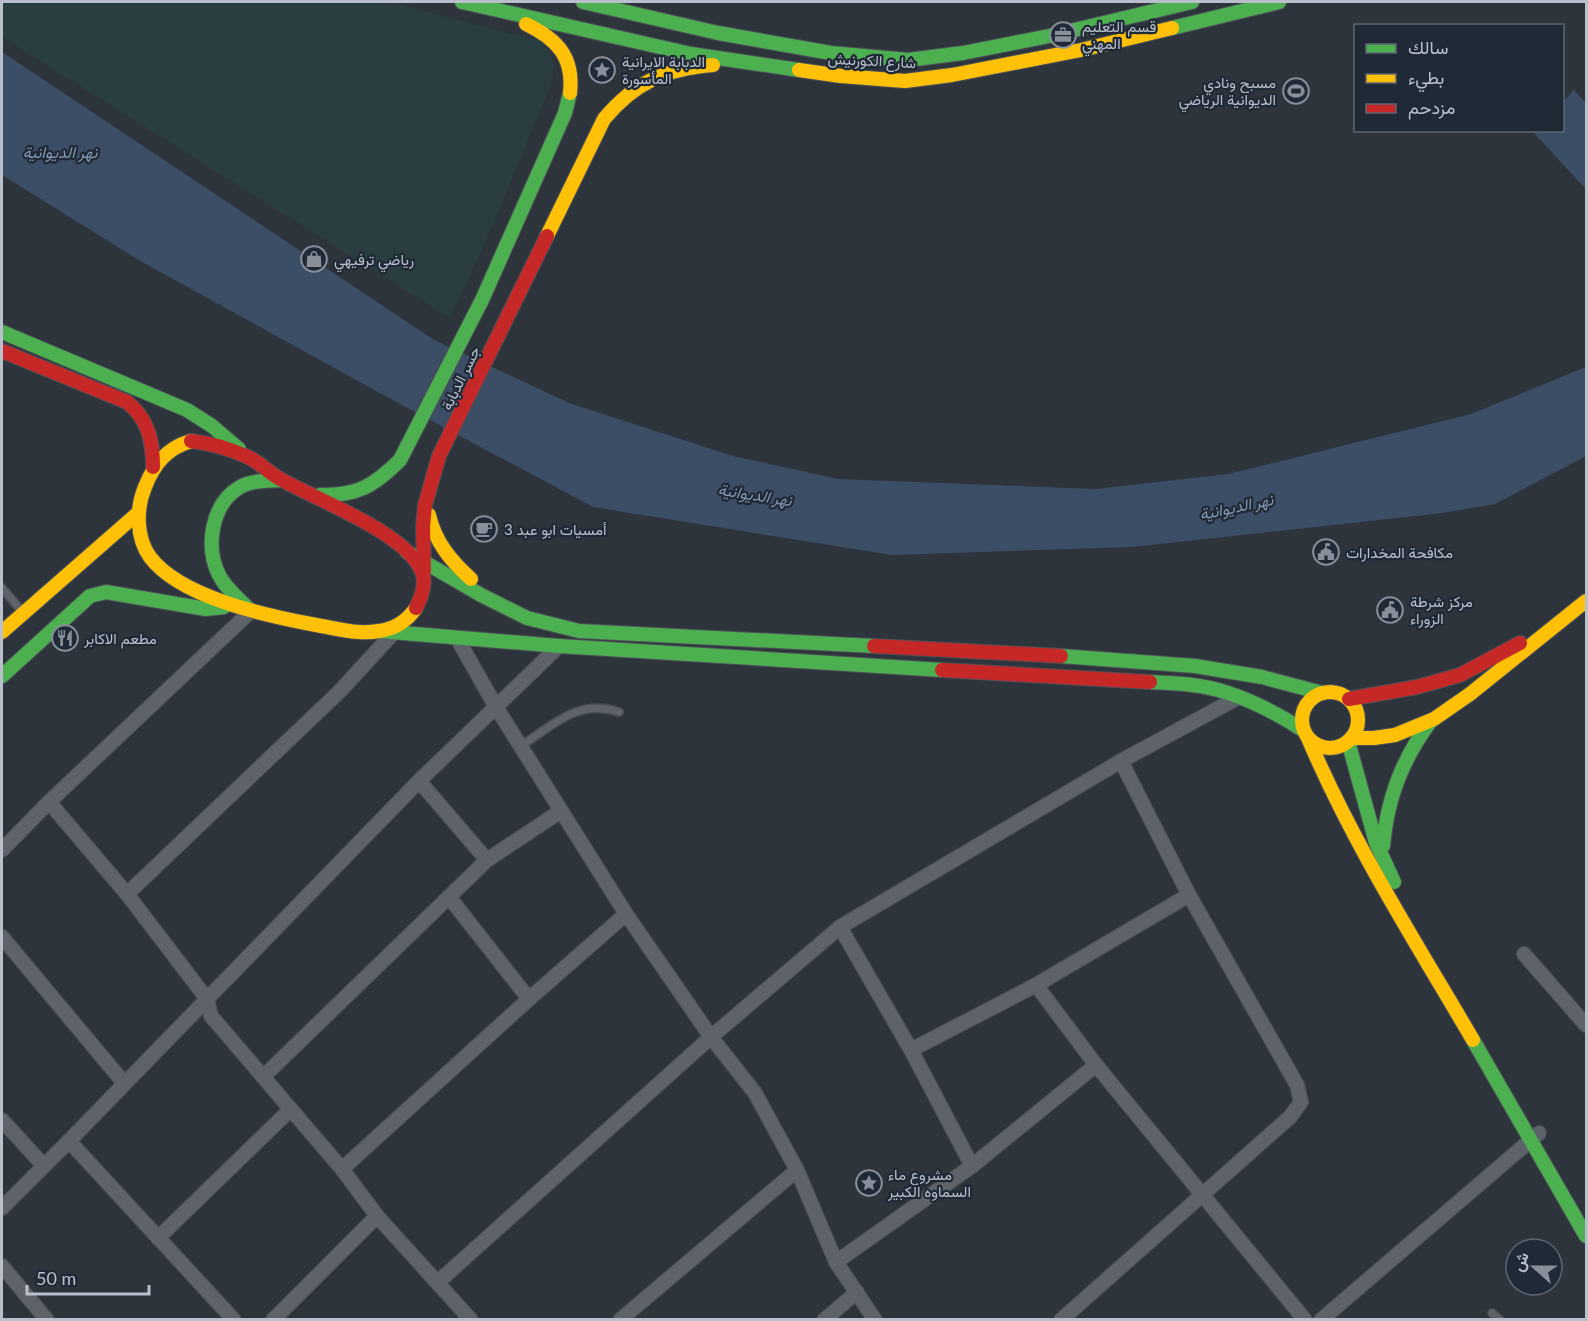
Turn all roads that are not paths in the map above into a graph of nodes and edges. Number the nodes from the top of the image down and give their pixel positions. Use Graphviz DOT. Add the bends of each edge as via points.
graph roads {
  1 [pos="462,2"];
  2 [pos="583,2"];
  3 [pos="623,2"];
  4 [pos="1192,2"];
  5 [pos="1279,2"];
  6 [pos="497,9"];
  7 [pos="645,16"];
  8 [pos="740,63"];
  9 [pos="2,332"];
  10 [pos="2,351"];
  11 [pos="251,458"];
  12 [pos="153,467"];
  13 [pos="281,480"];
  14 [pos="300,489"];
  15 [pos="427,497"];
  16 [pos="138,513"];
  17 [pos="407,552"];
  18 [pos="423,561"];
  19 [pos="424,579"];
  20 [pos="2,588"];
  21 [pos="1587,601"];
  22 [pos="234,606"];
  23 [pos="251,611"];
  24 [pos="23,612"];
  25 [pos="527,618"];
  26 [pos="1565,619"];
  27 [pos="397,629"];
  28 [pos="2,632"];
  29 [pos="457,638"];
  30 [pos="559,646"];
  31 [pos="2,676"];
  32 [pos="1322,693"];
  33 [pos="1239,697"];
  34 [pos="1349,699"];
  35 [pos="496,707"];
  36 [pos="619,712"];
  37 [pos="1431,721"];
  38 [pos="1306,734"];
  39 [pos="1350,740"];
  40 [pos="521,746"];
  41 [pos="1121,760"];
  42 [pos="419,781"];
  43 [pos="50,802"];
  44 [pos="561,811"];
  45 [pos="2,850"];
  46 [pos="487,860"];
  47 [pos="1383,861"];
  48 [pos="127,894"];
  49 [pos="1189,895"];
  50 [pos="448,897"];
  51 [pos="626,914"];
  52 [pos="840,927"];
  53 [pos="2,937"];
  54 [pos="1524,954"];
  55 [pos="1036,985"];
  56 [pos="207,999"];
  57 [pos="529,999"];
  58 [pos="1587,1025"];
  59 [pos="711,1037"];
  60 [pos="911,1050"];
  61 [pos="1096,1065"];
  62 [pos="264,1076"];
  63 [pos="124,1083"];
  64 [pos="291,1109"];
  65 [pos="2,1120"];
  66 [pos="1536,1136"];
  67 [pos="69,1141"];
  68 [pos="44,1166"];
  69 [pos="972,1166"];
  70 [pos="342,1169"];
  71 [pos="797,1170"];
  72 [pos="1201,1194"];
  73 [pos="2,1208"];
  74 [pos="1587,1214"];
  75 [pos="377,1216"];
  76 [pos="1587,1236"];
  77 [pos="158,1238"];
  78 [pos="836,1262"];
  79 [pos="2,1266"];
  80 [pos="438,1282"];
  81 [pos="857,1292"];
  82 [pos="1492,1312"];
  83 [pos="626,1317"];
  84 [pos="277,1318"];
  85 [pos="47,1320"];
  86 [pos="234,1320"];
  87 [pos="471,1320"];
  88 [pos="824,1320"];
  89 [pos="875,1320"];
  90 [pos="1061,1320"];
  91 [pos="1305,1320"];
  92 [pos="1321,1320"];
  93 [pos="1500,1320"];
  1 -- 6 [label="main road, شارع الكورنيش"];
  2 -- 7 [label="main road, شارع الكورنيش"];
  3 -- 7 [label="street"];
  4 -- 7 [label="main road, شارع الكورنيش" via="1048,36 908,60 831,53"];
  5 -- 8 [label="main road, شارع الكورنيش" via="1081,50 905,81"];
  6 -- 8 [label="main road, شارع الكورنيش"];
  6 -- 14 [label="main road, جسر الدبابة" via="546,33 559,45 572,78 565,113 482,300 400,460 382,479 362,491 341,497"];
  8 -- 15 [label="main road, جسر الدبابة" via="663,73 645,81 604,119 440,456"];
  9 -- 11 [label="main road" via="187,410"];
  10 -- 12 [label="main road" via="138,410 152,436"];
  11 -- 12 [label="main road" via="191,441 172,448"];
  11 -- 13 [label="main road"];
  12 -- 16 [label="main road"];
  13 -- 14 [label="main road"];
  13 -- 23 [label="main road" via="242,486 218,512 213,526 219,574"];
  14 -- 17 [label="main road" via="344,510"];
  15 -- 18 [label="main road, جسر الدبابة"];
  15 -- 25 [label="main road" via="430,523 455,565 484,591"];
  16 -- 22 [label="main road" via="141,541 159,567 207,597"];
  16 -- 24 [label="main road"];
  17 -- 18 [label="main road"];
  17 -- 19 [label="main road"];
  18 -- 19 [label="main road, جسر الدبابة"];
  18 -- 25 [label="main road"];
  19 -- 27 [label="main road" via="415,609"];
  20 -- 24 [label="lane"];
  21 -- 26 [label="main road"];
  22 -- 23 [label="main road"];
  22 -- 31 [label="main road" via="206,609 98,593 77,606"];
  23 -- 27 [label="main road" via="354,632"];
  23 -- 43 [label="street"];
  24 -- 28 [label="main road"];
  25 -- 32 [label="main road" via="579,631 1195,666 1262,677"];
  26 -- 34 [label="main road" via="1460,675"];
  26 -- 37 [label="main road"];
  27 -- 29 [label="main road"];
  27 -- 48 [label="street" via="340,691"];
  29 -- 30 [label="main road"];
  29 -- 35 [label="street"];
  30 -- 33 [label="main road" via="1131,679 1193,685"];
  30 -- 35 [label="street"];
  32 -- 34 [label="main road" via="1341,694"];
  32 -- 38 [label="main road" via="1307,703 1303,712"];
  33 -- 38 [label="main road" via="1272,711"];
  33 -- 41 [label="street"];
  34 -- 39 [label="main road" via="1358,722"];
  35 -- 40 [label="street"];
  35 -- 42 [label="street"];
  36 -- 40 [label="lane" via="607,708 575,711"];
  37 -- 39 [label="main road" via="1389,737"];
  37 -- 47 [label="main road" via="1404,761 1392,791 1385,819"];
  38 -- 39 [label="main road" via="1323,748"];
  38 -- 66 [label="main road" via="1347,825"];
  39 -- 47 [label="main road"];
  40 -- 44 [label="street"];
  41 -- 49 [label="street"];
  41 -- 52 [label="street"];
  42 -- 46 [label="street"];
  42 -- 56 [label="street"];
  43 -- 45 [label="street"];
  43 -- 48 [label="street"];
  44 -- 46 [label="street"];
  44 -- 51 [label="street"];
  46 -- 50 [label="street"];
  47 -- 66 [label="main road"];
  48 -- 56 [label="street"];
  49 -- 55 [label="street"];
  49 -- 72 [label="street" via="1297,1085 1301,1101 1290,1117"];
  50 -- 57 [label="street"];
  50 -- 62 [label="street"];
  51 -- 57 [label="street"];
  51 -- 59 [label="street"];
  52 -- 59 [label="street"];
  52 -- 60 [label="street"];
  53 -- 63 [label="street"];
  54 -- 58 [label="street"];
  55 -- 60 [label="street"];
  55 -- 61 [label="street"];
  56 -- 62 [label="street" via="211,1016"];
  56 -- 63 [label="street"];
  57 -- 70 [label="street"];
  59 -- 71 [label="street" via="755,1093"];
  59 -- 80 [label="street"];
  60 -- 69 [label="street"];
  61 -- 69 [label="street"];
  61 -- 72 [label="street"];
  62 -- 64 [label="street"];
  63 -- 67 [label="street"];
  64 -- 70 [label="street"];
  64 -- 77 [label="street"];
  65 -- 68 [label="street"];
  66 -- 74 [label="main road"];
  66 -- 76 [label="main road"];
  66 -- 92 [label="street"];
  67 -- 68 [label="street"];
  67 -- 77 [label="street"];
  68 -- 73 [label="street"];
  69 -- 78 [label="street"];
  70 -- 75 [label="street"];
  71 -- 78 [label="street"];
  71 -- 83 [label="street"];
  72 -- 90 [label="street"];
  72 -- 91 [label="street"];
  75 -- 80 [label="street"];
  75 -- 84 [label="street"];
  77 -- 86 [label="street"];
  78 -- 81 [label="street"];
  79 -- 85 [label="street"];
  80 -- 87 [label="street"];
  81 -- 88 [label="street"];
  81 -- 89 [label="street"];
  82 -- 93 [label="lane"];
}
